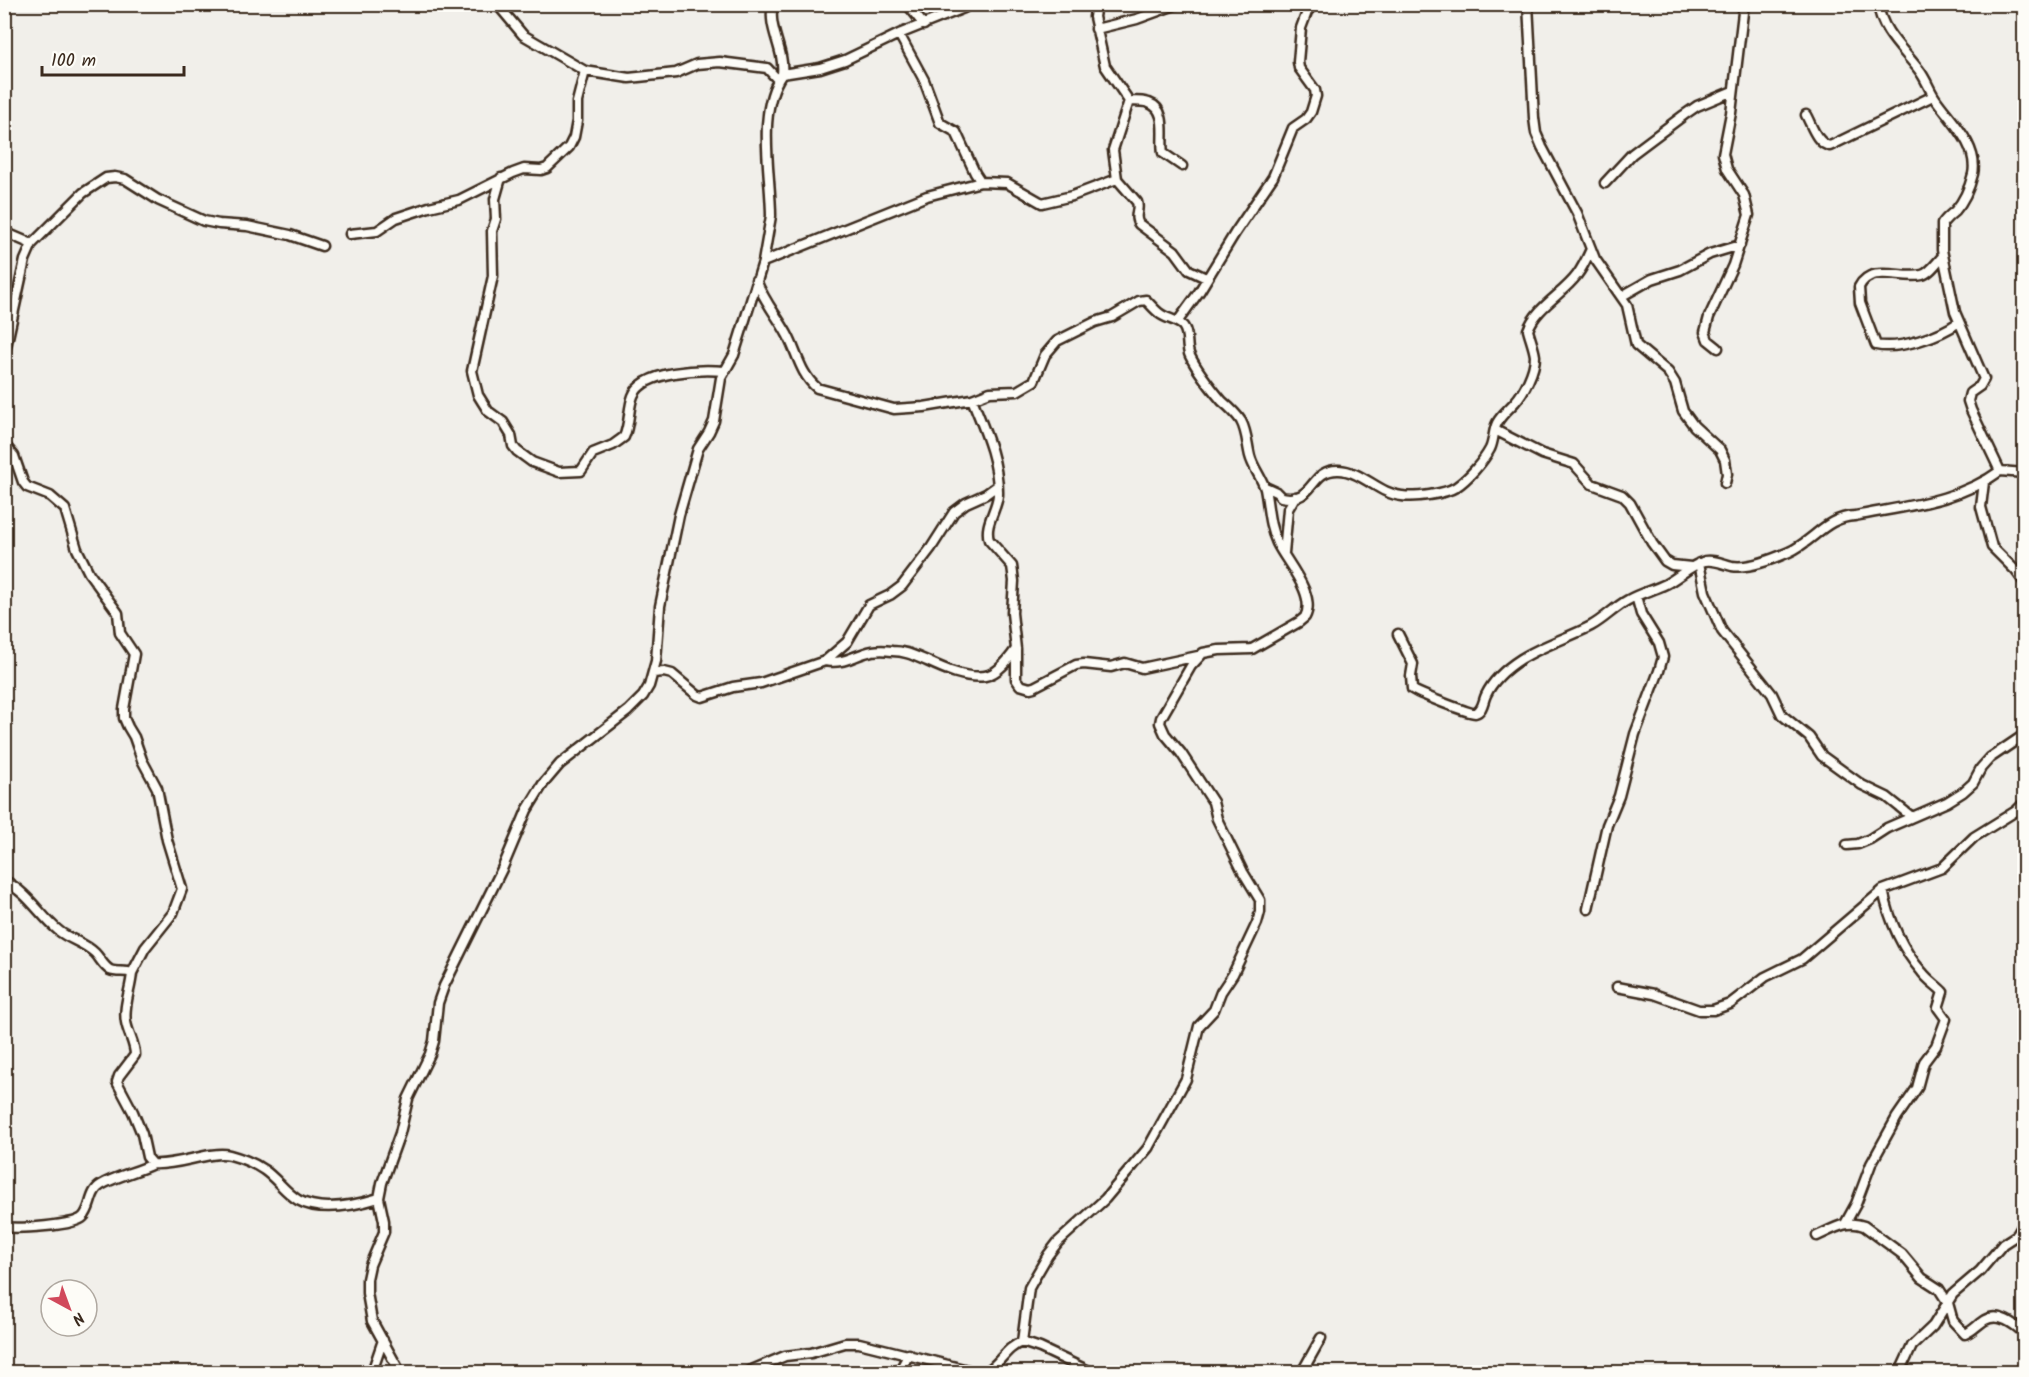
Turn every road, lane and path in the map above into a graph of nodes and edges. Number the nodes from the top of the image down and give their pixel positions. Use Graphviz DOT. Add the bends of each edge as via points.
graph roads {
  1 [pos="497,4"];
  2 [pos="773,4"];
  3 [pos="907,4"];
  4 [pos="969,4"];
  5 [pos="1178,4"];
  6 [pos="1313,4"];
  7 [pos="1528,4"];
  8 [pos="1744,4"];
  9 [pos="1878,4"];
  10 [pos="1098,5"];
  11 [pos="924,25"];
  12 [pos="1096,29"];
  13 [pos="899,34"];
  14 [pos="585,71"];
  15 [pos="780,77"];
  16 [pos="1733,91"];
  17 [pos="1933,96"];
  18 [pos="1129,101"];
  19 [pos="1806,115"];
  20 [pos="1182,166"];
  21 [pos="501,178"];
  22 [pos="1117,179"];
  23 [pos="981,182"];
  24 [pos="1605,183"];
  25 [pos="4,232"];
  26 [pos="350,234"];
  27 [pos="32,244"];
  28 [pos="1740,245"];
  29 [pos="322,246"];
  30 [pos="1591,249"];
  31 [pos="1943,256"];
  32 [pos="763,262"];
  33 [pos="1206,278"];
  34 [pos="756,280"];
  35 [pos="1622,296"];
  36 [pos="1178,321"];
  37 [pos="1959,322"];
  38 [pos="1718,348"];
  39 [pos="4,356"];
  40 [pos="725,371"];
  41 [pos="972,399"];
  42 [pos="1495,430"];
  43 [pos="4,444"];
  44 [pos="2000,471"];
  45 [pos="2025,473"];
  46 [pos="1984,482"];
  47 [pos="1725,483"];
  48 [pos="997,486"];
  49 [pos="1264,488"];
  50 [pos="1295,497"];
  51 [pos="1284,553"];
  52 [pos="1695,565"];
  53 [pos="2025,582"];
  54 [pos="1636,596"];
  55 [pos="1398,634"];
  56 [pos="1016,649"];
  57 [pos="1198,656"];
  58 [pos="825,661"];
  59 [pos="653,673"];
  60 [pos="2025,735"];
  61 [pos="2025,803"];
  62 [pos="1912,817"];
  63 [pos="1847,845"];
  64 [pos="7,882"];
  65 [pos="1883,890"];
  66 [pos="4,894"];
  67 [pos="1588,909"];
  68 [pos="132,973"];
  69 [pos="1617,987"];
  70 [pos="153,1164"];
  71 [pos="379,1198"];
  72 [pos="2025,1223"];
  73 [pos="1845,1224"];
  74 [pos="4,1227"];
  75 [pos="1817,1236"];
  76 [pos="1948,1302"];
  77 [pos="2025,1333"];
  78 [pos="1321,1338"];
  79 [pos="383,1340"];
  80 [pos="1022,1342"];
  81 [pos="909,1354"];
  82 [pos="372,1372"];
  83 [pos="400,1372"];
  84 [pos="747,1372"];
  85 [pos="899,1372"];
  86 [pos="976,1372"];
  87 [pos="986,1372"];
  88 [pos="1098,1372"];
  89 [pos="1302,1372"];
  90 [pos="1900,1372"];
  1 -- 14 [label="street" via="523,35"];
  2 -- 15 [label="street" via="771,23 783,63"];
  3 -- 11 [label="street"];
  4 -- 11 [label="street"];
  5 -- 12 [label="street"];
  6 -- 33 [label="street" via="1301,28 1298,62 1315,90 1315,103 1306,119 1293,128 1273,177"];
  7 -- 30 [label="street" via="1536,133"];
  8 -- 16 [label="street"];
  9 -- 17 [label="street" via="1885,27 1928,82"];
  10 -- 12 [label="street"];
  11 -- 13 [label="street"];
  12 -- 18 [label="street" via="1105,66"];
  13 -- 15 [label="street" via="845,60"];
  13 -- 23 [label="street" via="924,80 940,123 956,132"];
  14 -- 15 [label="street" via="651,77 720,62 767,68"];
  14 -- 21 [label="street" via="569,147 547,168 524,169"];
  15 -- 32 [label="street" via="767,117 771,216"];
  16 -- 24 [label="street" via="1684,115 1632,154"];
  16 -- 28 [label="street" via="1723,154 1748,206 1748,221"];
  17 -- 19 [label="street" via="1830,146 1820,141"];
  17 -- 31 [label="street" via="1970,149 1974,172 1962,202 1942,224"];
  18 -- 20 [label="street" via="1154,106 1163,122 1163,153"];
  18 -- 22 [label="street" via="1113,150"];
  21 -- 26 [label="street" via="459,200 396,218 377,231"];
  21 -- 40 [label="street" via="492,231 493,276 472,371 483,405 503,422 517,451 558,472 581,471 593,453 624,437 637,387 658,376 703,369"];
  22 -- 23 [label="street" via="1072,196 1042,202 1007,183"];
  22 -- 33 [label="street" via="1137,202 1139,224 1175,251 1189,270"];
  23 -- 32 [label="street" via="927,196"];
  25 -- 27 [label="street"];
  27 -- 29 [label="street" via="83,193 106,178 115,177 204,221 290,235"];
  27 -- 39 [label="street"];
  28 -- 35 [label="street" via="1652,279"];
  28 -- 38 [label="street" via="1705,332"];
  30 -- 35 [label="street"];
  30 -- 42 [label="street" via="1576,276 1530,326 1532,369 1523,392 1498,420"];
  31 -- 37 [label="street"];
  31 -- 37 [label="street" via="1922,275 1884,273 1867,278 1859,286 1860,303 1876,345 1884,347 1940,333"];
  32 -- 34 [label="street"];
  33 -- 36 [label="street"];
  34 -- 40 [label="street" via="734,355"];
  34 -- 41 [label="street" via="763,299 787,333 806,376 817,388 894,409"];
  35 -- 47 [label="street" via="1631,316 1636,345 1668,372 1683,411 1720,450 1725,460"];
  36 -- 41 [label="street" via="1158,313 1146,300 1138,300 1112,317 1057,341 1045,355 1034,381 1023,389 990,392"];
  36 -- 49 [label="street" via="1188,335 1191,359 1241,420 1250,458"];
  37 -- 44 [label="street" via="1984,379 1970,393 1968,401"];
  40 -- 59 [label="street" via="714,421 698,449 679,515 660,606"];
  41 -- 48 [label="street" via="995,461"];
  42 -- 50 [label="street" via="1487,455 1456,487 1448,490 1401,496 1341,470 1320,474 1305,494"];
  42 -- 52 [label="street" via="1542,454 1574,464 1592,484 1622,495 1665,561 1672,565"];
  43 -- 68 [label="street" via="14,456 27,487 50,496 65,509 77,549 118,613 120,633 134,654 124,718 157,788 182,889 173,913 145,948"];
  44 -- 45 [label="street"];
  44 -- 46 [label="street"];
  46 -- 52 [label="street" via="1950,497 1842,517 1790,552 1756,564 1733,566 1712,560"];
  46 -- 53 [label="street" via="1981,507 1992,547"];
  48 -- 56 [label="street" via="988,536 1012,566"];
  48 -- 58 [label="street" via="954,512 902,586 869,605 847,642"];
  49 -- 50 [label="street" via="1281,497"];
  49 -- 51 [label="street" via="1267,512"];
  50 -- 51 [label="street" via="1288,509"];
  51 -- 57 [label="street" via="1306,595 1305,617 1252,649 1210,650"];
  52 -- 54 [label="street"];
  52 -- 62 [label="street" via="1722,631 1772,694 1782,715 1809,737 1822,756"];
  54 -- 55 [label="street" via="1589,627 1513,665 1493,684 1475,713 1412,688 1413,664"];
  54 -- 67 [label="street" via="1663,657 1607,825"];
  56 -- 57 [label="street" via="1017,682 1030,688 1077,665 1111,667 1125,663 1142,668"];
  56 -- 58 [label="street" via="986,676 950,671 898,651 866,652 836,663"];
  57 -- 80 [label="street" via="1160,723 1213,802 1217,819 1260,900 1260,912 1214,1010 1199,1026 1186,1079 1148,1148 1105,1199 1058,1242 1029,1288"];
  58 -- 59 [label="street" via="702,697 672,674"];
  59 -- 71 [label="street" via="643,696 560,764 526,810 503,867 444,986 430,1054 408,1100"];
  60 -- 62 [label="street" via="1990,758 1963,792"];
  61 -- 65 [label="street" via="1974,837 1942,868"];
  62 -- 63 [label="street" via="1858,844"];
  64 -- 66 [label="street"];
  64 -- 68 [label="street" via="51,925 84,944 106,967"];
  65 -- 69 [label="street" via="1802,959 1765,977 1730,1004 1699,1010 1654,994"];
  65 -- 73 [label="street" via="1887,910 1910,955 1943,992 1938,1008 1946,1019 1936,1046 1924,1062 1917,1088 1871,1164"];
  68 -- 70 [label="street" via="126,1022 135,1055 117,1082"];
  70 -- 71 [label="street" via="222,1153 264,1170 309,1204 344,1206"];
  70 -- 74 [label="street" via="101,1185 78,1221 18,1229"];
  71 -- 79 [label="street" via="384,1232 370,1265 367,1293 372,1321"];
  72 -- 76 [label="street"];
  73 -- 75 [label="street"];
  73 -- 76 [label="street" via="1858,1223 1870,1229 1908,1259"];
  76 -- 77 [label="street" via="1953,1321 1965,1334 1992,1317 2010,1322"];
  76 -- 90 [label="street" via="1933,1326 1912,1346"];
  78 -- 89 [label="street"];
  79 -- 82 [label="street"];
  79 -- 83 [label="street"];
  80 -- 87 [label="street" via="1011,1347"];
  80 -- 88 [label="street"];
  81 -- 84 [label="street" via="844,1343 784,1356"];
  81 -- 85 [label="street"];
  81 -- 86 [label="street"];
}
